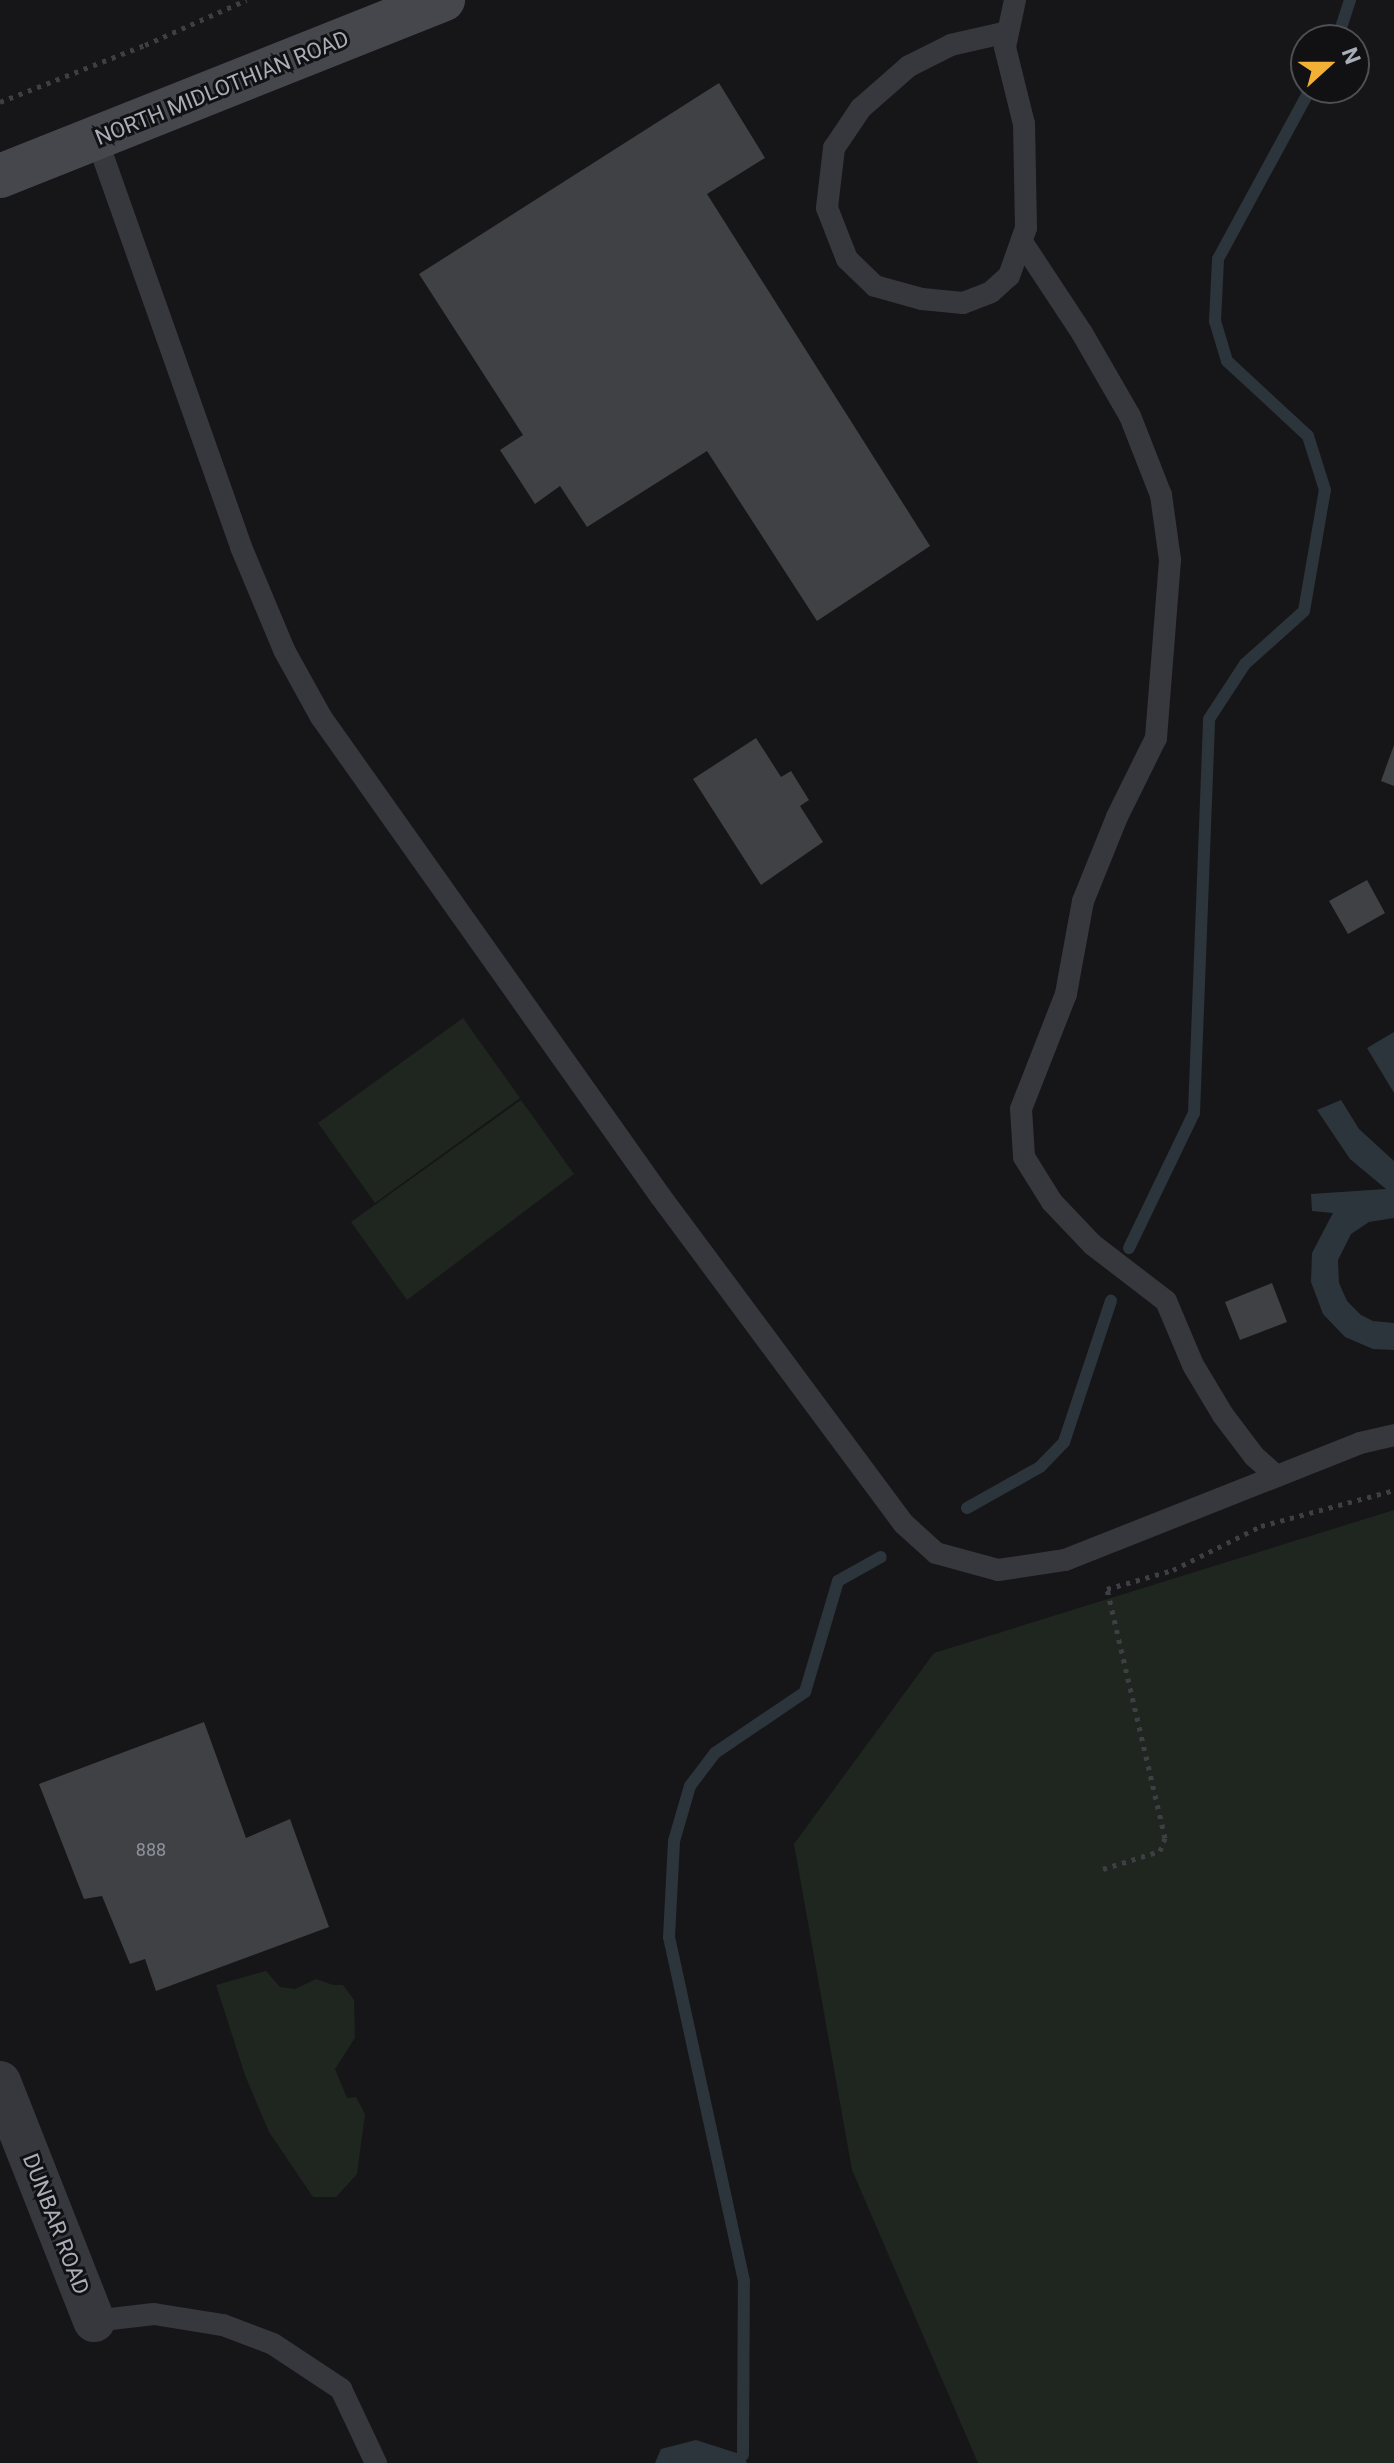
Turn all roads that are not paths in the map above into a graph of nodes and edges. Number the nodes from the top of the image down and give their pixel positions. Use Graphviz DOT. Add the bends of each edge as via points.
graph roads {
  1 [pos="443,0"];
  2 [pos="1015,0"];
  3 [pos="396,8"];
  4 [pos="1008,32"];
  5 [pos="96,137"];
  6 [pos="0,176"];
  7 [pos="1022,242"];
  8 [pos="1394,1435"];
  9 [pos="1276,1476"];
  10 [pos="0,2082"];
  11 [pos="94,2321"];
  12 [pos="376,2463"];
  1 -- 3 [label="main road, NORTH MIDLOTHIAN ROAD"];
  2 -- 4 [label="lane"];
  3 -- 5 [label="main road, NORTH MIDLOTHIAN ROAD"];
  4 -- 7 [label="lane" via="1005,47 1024,124"];
  4 -- 7 [label="lane" via="951,45 909,66 861,108 834,148 827,208 847,259 875,286 922,299 963,303 991,292 1009,276"];
  5 -- 6 [label="main road, NORTH MIDLOTHIAN ROAD"];
  5 -- 9 [label="lane" via="241,547 284,650 321,717 661,1197 904,1524 936,1553 998,1570 1065,1560"];
  7 -- 9 [label="lane" via="1130,416 1161,495 1170,560 1156,738 1083,901 1066,994 1021,1109 1024,1157 1052,1202 1093,1245 1166,1301 1193,1365 1223,1415"];
  8 -- 9 [label="lane"];
  10 -- 11 [label="street, DUNBAR ROAD"];
  11 -- 12 [label="lane" via="154,2314 223,2325 273,2344 341,2389"];
}
